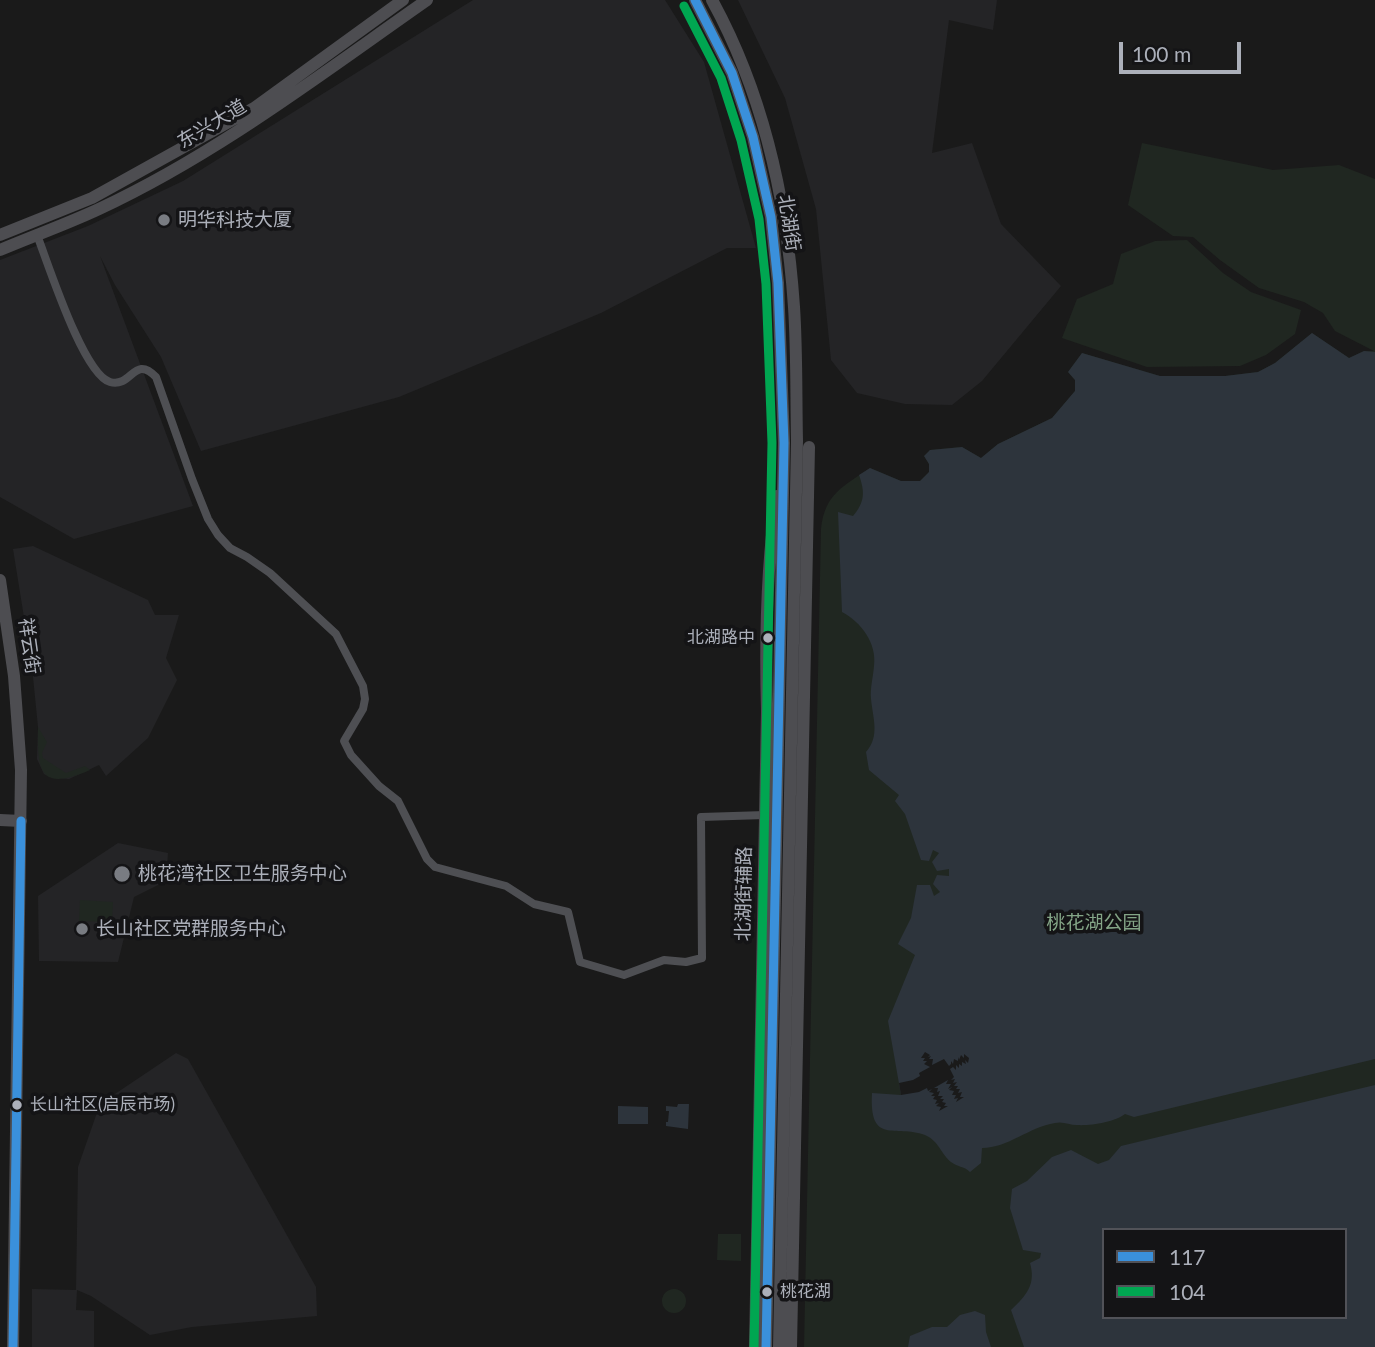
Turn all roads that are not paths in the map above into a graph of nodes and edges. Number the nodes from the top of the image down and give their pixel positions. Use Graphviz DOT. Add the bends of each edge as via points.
graph roads {
  1 [pos="403,0"];
  2 [pos="427,0"];
  3 [pos="695,0"];
  4 [pos="712,0"];
  5 [pos="0,235"];
  6 [pos="37,235"];
  7 [pos="0,250"];
  8 [pos="809,447"];
  9 [pos="0,580"];
  10 [pos="772,771"];
  11 [pos="765,815"];
  12 [pos="0,820"];
  13 [pos="20,821"];
  14 [pos="769,900"];
  15 [pos="763,1215"];
  16 [pos="13,1347"];
  17 [pos="755,1347"];
  18 [pos="766,1347"];
  19 [pos="779,1347"];
  20 [pos="791,1347"];
  1 -- 5 [label="main road, 东兴大道" via="254,108 92,198"];
  2 -- 6 [label="main road, 东兴大道" via="260,117 99,209"];
  3 -- 10 [label="main road, 北湖街" via="732,73 753,137 771,217 778,283 784,443"];
  4 -- 19 [label="main road, 北湖街" via="749,81 771,156 786,231 794,307 797,441"];
  6 -- 7 [label="main road, 东兴大道"];
  6 -- 11 [label="street" via="83,353 101,377 111,383 122,381 143,368 160,383 192,479 218,535 270,573 336,634 365,699 344,741 351,755 398,801 435,867 506,886 534,904 568,912 580,962 624,975 664,960 702,958 701,817"];
  8 -- 20 [label="main road"];
  9 -- 13 [label="main road, 祥云街" via="17,702"];
  10 -- 11 [label="main road, 北湖街辅路"];
  10 -- 14 [label="main road, 北湖街"];
  11 -- 14 [label="main road, 北湖街辅路"];
  12 -- 13 [label="main road"];
  13 -- 16 [label="main road, 祥云街"];
  14 -- 15 [label="main road, 北湖街"];
  15 -- 17 [label="main road"];
  15 -- 18 [label="main road, 北湖街"];
}
